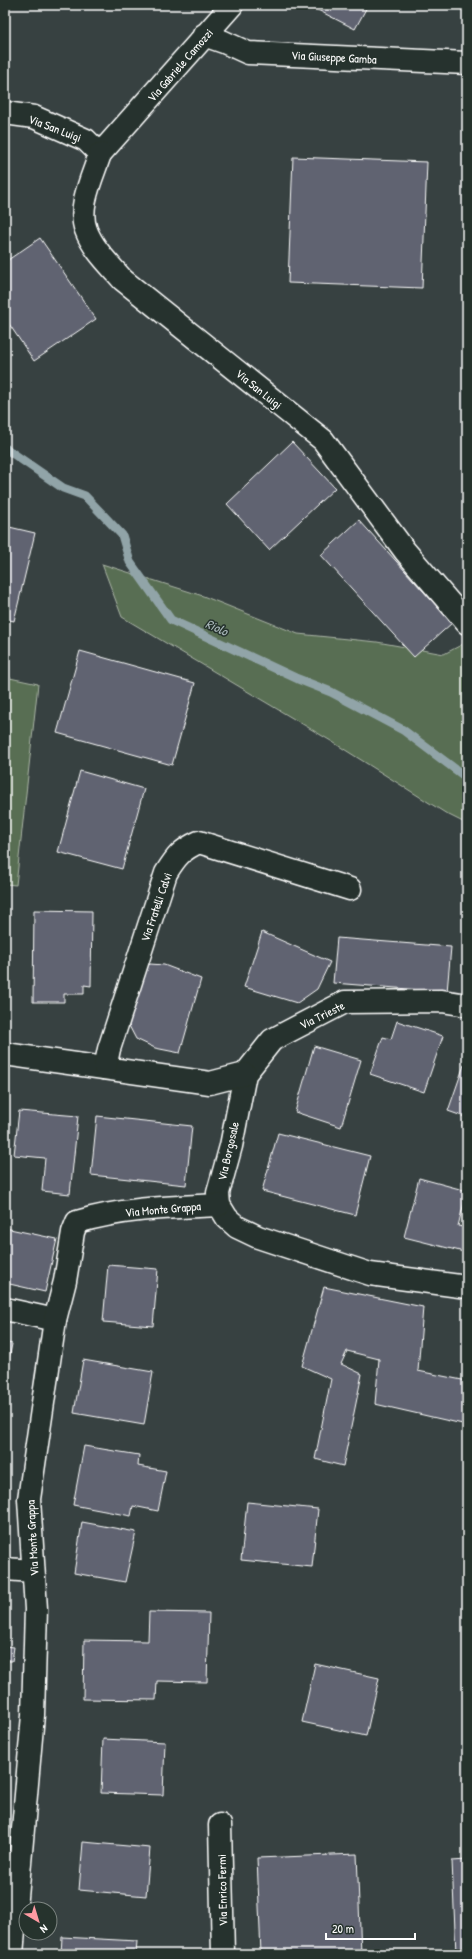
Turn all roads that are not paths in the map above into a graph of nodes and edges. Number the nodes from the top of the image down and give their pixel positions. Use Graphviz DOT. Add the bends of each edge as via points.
graph roads {
  1 [pos="232,5"];
  2 [pos="204,35"];
  3 [pos="467,63"];
  4 [pos="143,107"];
  5 [pos="5,113"];
  6 [pos="100,154"];
  7 [pos="467,623"];
  8 [pos="350,889"];
  9 [pos="467,1005"];
  10 [pos="5,1054"];
  11 [pos="105,1068"];
  12 [pos="245,1074"];
  13 [pos="219,1205"];
  14 [pos="467,1287"];
  15 [pos="5,1309"];
  16 [pos="55,1320"];
  17 [pos="5,1569"];
  18 [pos="33,1571"];
  19 [pos="220,1825"];
  20 [pos="10,1905"];
  21 [pos="12,1954"];
  22 [pos="223,1954"];
  1 -- 2 [label="street, Via Gabriele Camozzi"];
  2 -- 3 [label="street, Via Giuseppe Gamba" via="248,53"];
  2 -- 4 [label="street, Via Gabriele Camozzi"];
  4 -- 6 [label="street, Via San Luigi"];
  5 -- 6 [label="street, Via San Luigi" via="41,120 86,140"];
  6 -- 7 [label="street, Via San Luigi" via="84,211 86,229 97,251 123,280 323,440 405,551"];
  8 -- 11 [label="street, Via Fratelli Calvi" via="199,842 186,848 166,873"];
  9 -- 12 [label="street, Via Trieste" via="442,1001 345,1002 272,1040"];
  10 -- 11 [label="street"];
  11 -- 12 [label="street" via="210,1083"];
  12 -- 13 [label="street, Via Borgosale" via="231,1146 218,1193"];
  13 -- 14 [label="street" via="227,1218 237,1227 258,1237 370,1274"];
  13 -- 16 [label="street, Via Monte Grappa" via="143,1208 77,1222"];
  15 -- 16 [label="street"];
  16 -- 18 [label="street, Via Monte Grappa" via="29,1499"];
  17 -- 18 [label="street"];
  18 -- 20 [label="street, Via Monte Grappa" via="36,1609 34,1715"];
  19 -- 22 [label="street, Via Enrico Fermi"];
  20 -- 21 [label="street, Via Monte Grappa"];
}
